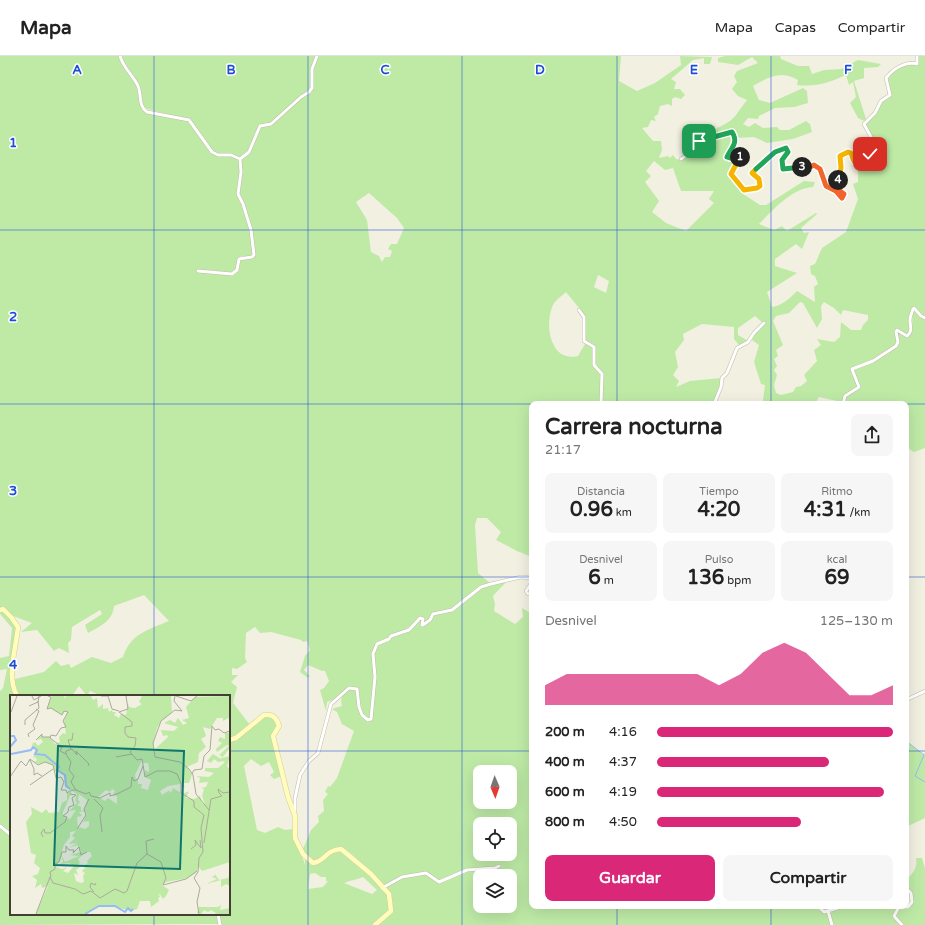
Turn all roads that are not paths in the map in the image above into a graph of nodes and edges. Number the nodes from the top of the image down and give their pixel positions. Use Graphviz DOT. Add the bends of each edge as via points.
graph roads {
  1 [pos="120,56"];
  2 [pos="317,56"];
  3 [pos="917,56"];
  4 [pos="240,159"];
  5 [pos="681,159"];
  6 [pos="198,271"];
  7 [pos="579,310"];
  8 [pos="925,318"];
  9 [pos="764,323"];
  10 [pos="601,401"];
  11 [pos="715,401"];
  12 [pos="844,401"];
  13 [pos="529,578"];
  14 [pos="529,585"];
  15 [pos="529,594"];
  16 [pos="0,610"];
  17 [pos="925,691"];
  18 [pos="17,695"];
  19 [pos="909,699"];
  20 [pos="230,740"];
  21 [pos="295,816"];
  22 [pos="0,826"];
  23 [pos="10,834"];
  24 [pos="500,866"];
  25 [pos="382,888"];
  26 [pos="909,891"];
  27 [pos="909,906"];
  28 [pos="820,909"];
  29 [pos="834,909"];
  30 [pos="898,909"];
  31 [pos="828,911"];
  32 [pos="218,915"];
  33 [pos="220,925"];
  34 [pos="375,925"];
  35 [pos="832,925"];
  36 [pos="902,925"];
  1 -- 4 [label="street" via="138,86 143,109 189,120 212,152"];
  2 -- 4 [label="street" via="312,69 312,88 271,124 260,126 249,152"];
  3 -- 5 [label="street" via="917,64 895,68 886,78 890,95 881,101 875,113 864,124 871,137 870,154 854,161 851,153 840,156 838,185 844,197 840,197 836,191 826,186 820,169 814,165 807,168 797,166 783,169 782,160 788,152 786,148 775,152 752,170 752,174 759,179 760,186 744,190 731,174 740,158 737,154 727,157 735,144 734,134 730,131 700,140 690,153"];
  4 -- 6 [label="street" via="238,194 251,230 254,255 252,258 239,259 237,270 232,274"];
  7 -- 10 [label="street" via="584,317 584,341 594,347 594,365 602,374"];
  8 -- 12 [label="street" via="912,309 911,330 907,336 897,330 896,346 873,361 852,369 859,387 845,396"];
  9 -- 11 [label="street" via="748,342 737,348 727,373 722,378"];
  13 -- 21 [label="street" via="521,577 481,587 452,610 433,614 423,625 420,618 409,630 376,645 373,654 374,695 371,719 368,720 362,715 357,689 349,688 331,704 318,753 300,775 295,798"];
  14 -- 15 [label="street" via="526,592"];
  16 -- 18 [label="street" via="3,609 11,616 18,627 12,667"];
  17 -- 19 [label="street"];
  20 -- 21 [label="street" via="236,738 264,715 275,718 278,729 273,736"];
  21 -- 25 [label="street" via="295,838 306,859 316,863 330,851 341,849 371,874"];
  22 -- 23 [label="street"];
  24 -- 25 [label="street" via="467,870 439,882 426,873 402,877"];
  25 -- 34 [label="street" via="389,894 391,911"];
  26 -- 27 [label="street" via="912,902"];
  28 -- 31 [label="street"];
  29 -- 31 [label="street"];
  30 -- 36 [label="street" via="894,916"];
  31 -- 35 [label="street"];
  32 -- 33 [label="street"];
}
